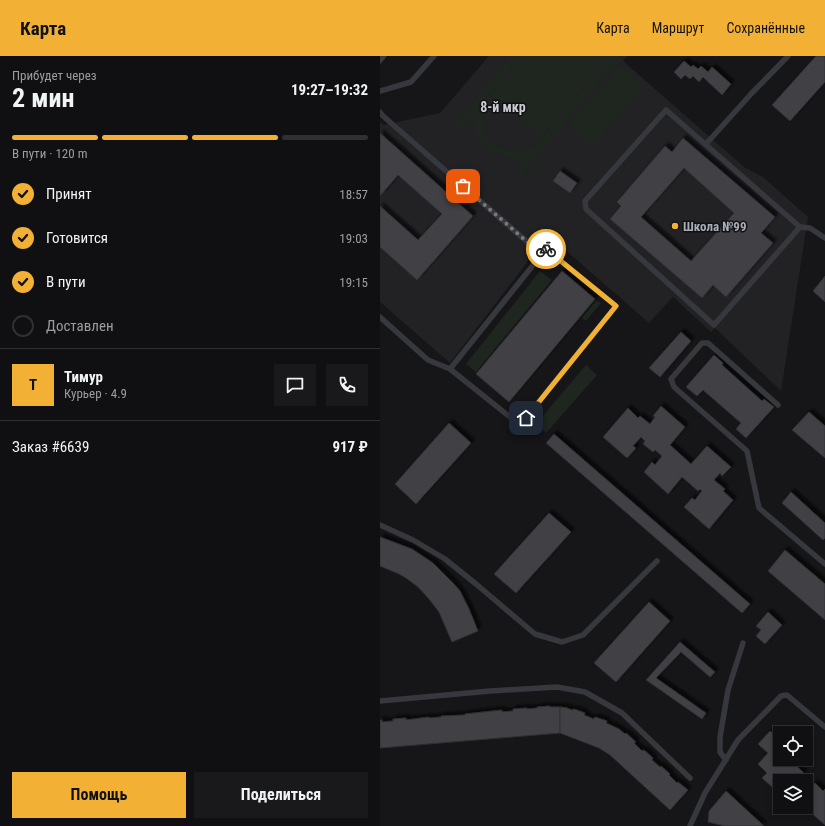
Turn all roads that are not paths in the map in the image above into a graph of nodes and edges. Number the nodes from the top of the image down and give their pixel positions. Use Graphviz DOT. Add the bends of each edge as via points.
graph roads {
  1 [pos="434,56"];
  2 [pos="788,56"];
  3 [pos="380,91"];
  4 [pos="380,112"];
  5 [pos="706,144"];
  6 [pos="800,227"];
  7 [pos="825,238"];
  8 [pos="541,254"];
  9 [pos="380,317"];
  10 [pos="450,369"];
  11 [pos="778,405"];
  12 [pos="380,525"];
  13 [pos="657,561"];
  14 [pos="825,564"];
  15 [pos="743,643"];
  16 [pos="380,701"];
  17 [pos="825,727"];
  18 [pos="726,760"];
  19 [pos="690,778"];
  20 [pos="690,826"];
  1 -- 3 [label="lane" via="411,82"];
  2 -- 5 [label="lane"];
  4 -- 8 [label="lane"];
  5 -- 6 [label="lane"];
  5 -- 6 [label="lane" via="666,110 585,201 586,209 714,325"];
  6 -- 7 [label="lane" via="810,228"];
  8 -- 10 [label="lane"];
  8 -- 10 [label="lane" via="546,249 616,306 520,425"];
  9 -- 10 [label="lane" via="428,360"];
  11 -- 14 [label="lane" via="708,343 702,343 671,378 674,387 747,450 759,508"];
  12 -- 13 [label="lane" via="413,540 445,560 535,634 562,642 583,635"];
  15 -- 18 [label="lane" via="728,690 720,737 720,752"];
  16 -- 19 [label="lane" via="557,687 585,692 622,713"];
  17 -- 18 [label="lane" via="787,694 780,696 738,740"];
  18 -- 20 [label="lane" via="705,793"];
}
